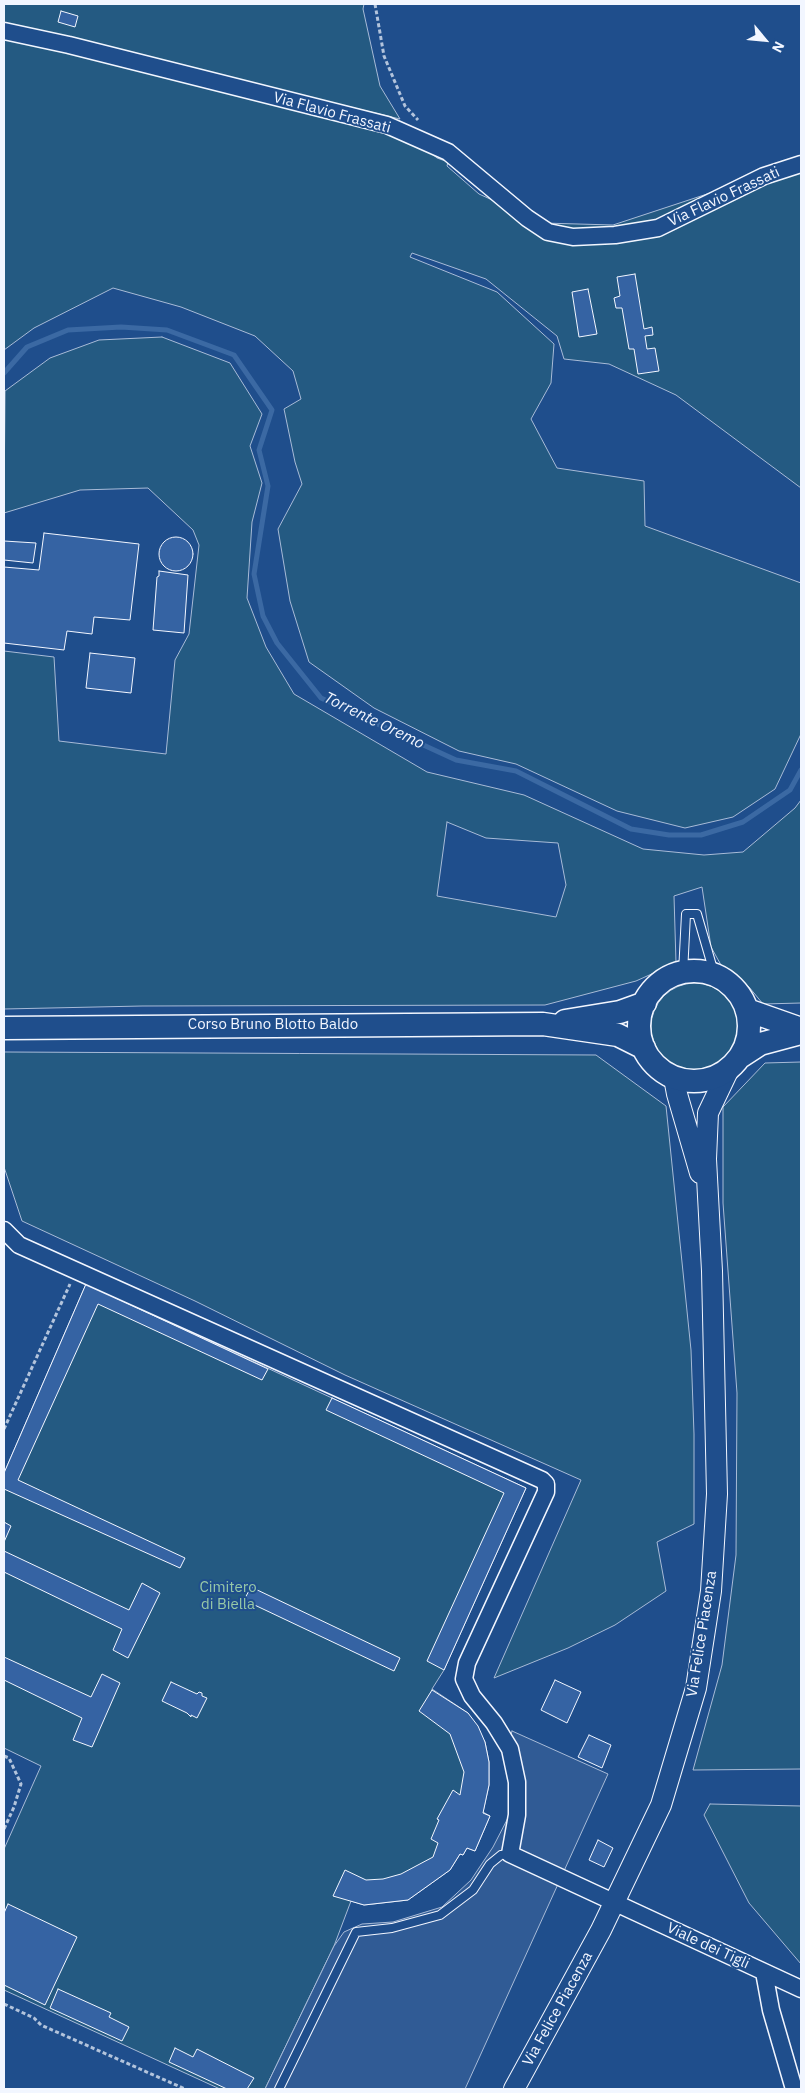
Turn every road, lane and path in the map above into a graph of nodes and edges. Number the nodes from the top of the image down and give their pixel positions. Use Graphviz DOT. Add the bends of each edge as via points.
graph roads {
  1 [pos="375,4"];
  2 [pos="4,31"];
  3 [pos="424,126"];
  4 [pos="801,164"];
  5 [pos="683,973"];
  6 [pos="715,976"];
  7 [pos="645,1003"];
  8 [pos="747,1010"];
  9 [pos="543,1024"];
  10 [pos="4,1028"];
  11 [pos="801,1031"];
  12 [pos="644,1048"];
  13 [pos="734,1063"];
  14 [pos="674,1078"];
  15 [pos="708,1199"];
  16 [pos="4,1230"];
  17 [pos="76,1270"];
  18 [pos="4,1429"];
  19 [pos="4,1756"];
  20 [pos="4,1829"];
  21 [pos="510,1854"];
  22 [pos="614,1904"];
  23 [pos="764,1972"];
  24 [pos="801,1989"];
  25 [pos="4,2004"];
  26 [pos="185,2089"];
  27 [pos="279,2089"];
  28 [pos="514,2089"];
  29 [pos="794,2089"];
  1 -- 3 [label="path" via="384,56 405,106"];
  2 -- 4 [label="street, Via Flavio Frassati" via="387,125 448,152 548,232 574,237 658,228 764,176"];
  5 -- 6 [label="main road"];
  5 -- 6 [label="lane" via="686,914 697,914"];
  5 -- 7 [label="main road" via="654,989"];
  6 -- 8 [label="main road" via="729,984"];
  7 -- 9 [label="main road, Corso Bruno Blotto Baldo" via="620,1012"];
  7 -- 12 [label="main road" via="640,1018"];
  8 -- 11 [label="main road"];
  8 -- 13 [label="main road" via="747,1042"];
  9 -- 10 [label="main road, Corso Bruno Blotto Baldo"];
  9 -- 12 [label="main road, Corso Bruno Blotto Baldo" via="618,1035"];
  11 -- 13 [label="main road" via="760,1044"];
  12 -- 14 [label="main road" via="652,1061"];
  13 -- 14 [label="main road" via="716,1077 702,1081"];
  13 -- 15 [label="street, Via Felice Piacenza" via="708,1113"];
  14 -- 15 [label="street, Via Felice Piacenza"];
  15 -- 22 [label="street, Via Felice Piacenza" via="717,1494 711,1591 696,1688 661,1805"];
  16 -- 17 [label="street" via="19,1245"];
  17 -- 18 [label="path"];
  17 -- 21 [label="street" via="546,1484 546,1492 467,1663 464,1678 472,1696 510,1749 517,1815"];
  19 -- 20 [label="path" via="9,1758 21,1784"];
  21 -- 22 [label="street, Viale dei Tigli"];
  21 -- 27 [label="lane" via="502,1855 490,1864 472,1890 440,1915 392,1928 356,1932"];
  22 -- 23 [label="street, Viale dei Tigli"];
  22 -- 28 [label="street, Via Felice Piacenza"];
  23 -- 24 [label="street, Viale dei Tigli"];
  23 -- 29 [label="street" via="771,2010"];
  25 -- 26 [label="path" via="34,2018 41,2025"];
}
